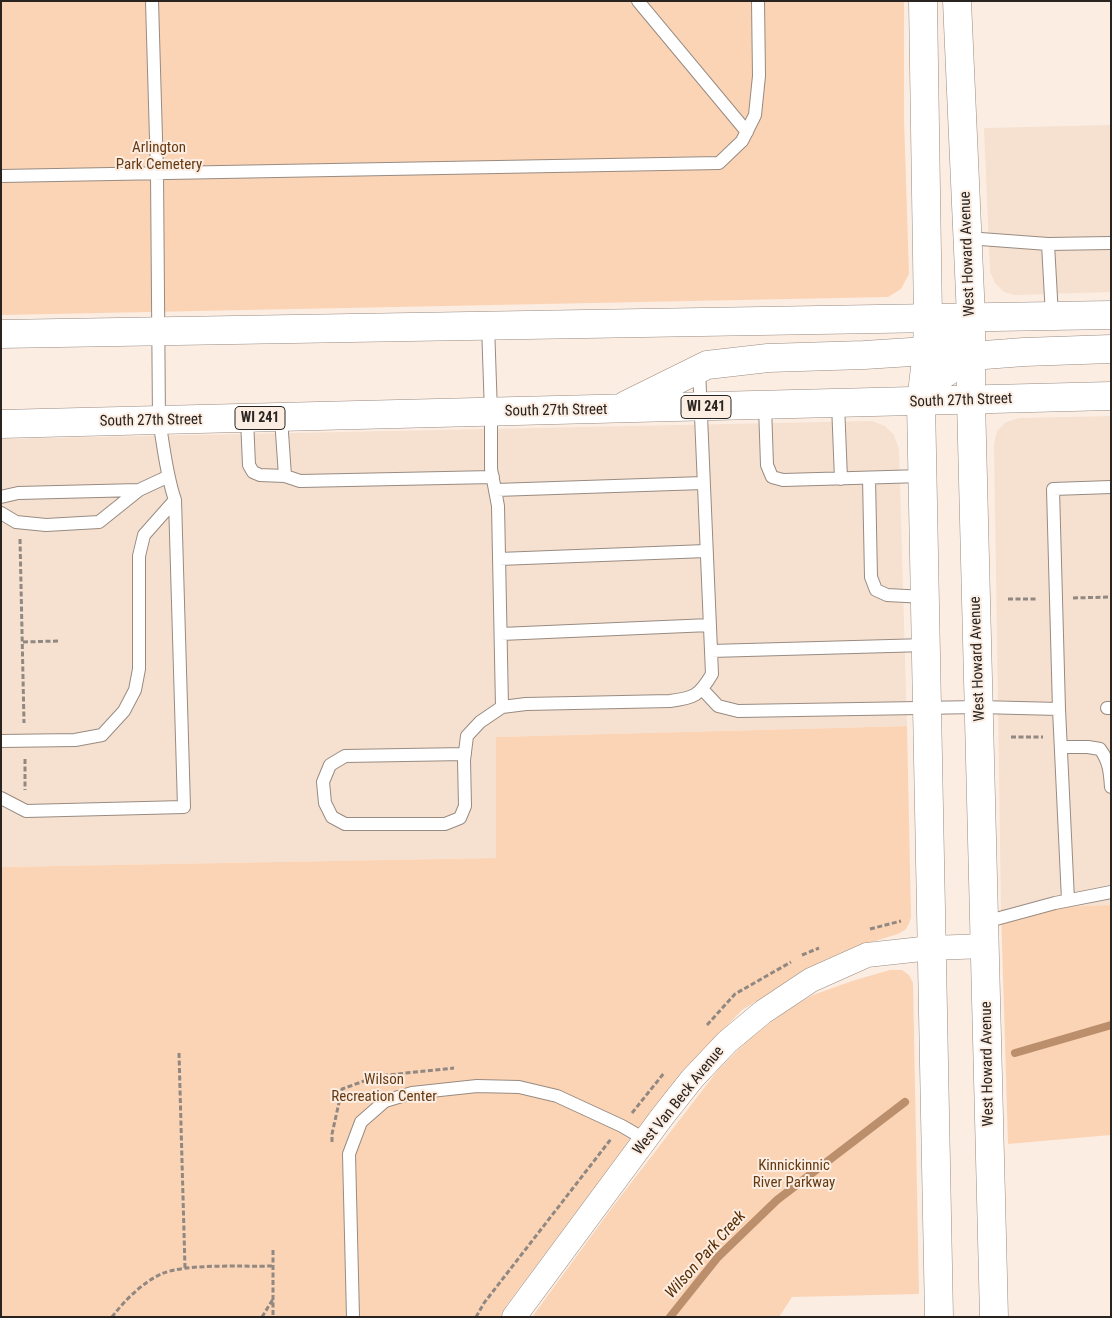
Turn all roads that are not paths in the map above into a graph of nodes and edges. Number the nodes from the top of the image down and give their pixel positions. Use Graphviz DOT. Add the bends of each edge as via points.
graph roads {
  1 [pos="152,1"];
  2 [pos="638,1"];
  3 [pos="758,1"];
  4 [pos="923,1"];
  5 [pos="957,1"];
  6 [pos="747,132"];
  7 [pos="157,173"];
  8 [pos="1,176"];
  9 [pos="968,238"];
  10 [pos="1111,243"];
  11 [pos="1048,244"];
  12 [pos="1111,315"];
  13 [pos="1052,316"];
  14 [pos="971,317"];
  15 [pos="928,319"];
  16 [pos="488,325"];
  17 [pos="159,330"];
  18 [pos="1,334"];
  19 [pos="1111,349"];
  20 [pos="927,352"];
  21 [pos="971,356"];
  22 [pos="699,370"];
  23 [pos="1111,396"];
  24 [pos="971,400"];
  25 [pos="921,402"];
  26 [pos="838,404"];
  27 [pos="765,406"];
  28 [pos="700,408"];
  29 [pos="616,410"];
  30 [pos="491,412"];
  31 [pos="281,418"];
  32 [pos="248,419"];
  33 [pos="159,421"];
  34 [pos="1,424"];
  35 [pos="285,476"];
  36 [pos="923,476"];
  37 [pos="167,477"];
  38 [pos="493,477"];
  39 [pos="869,478"];
  40 [pos="841,479"];
  41 [pos="704,483"];
  42 [pos="1111,487"];
  43 [pos="139,490"];
  44 [pos="496,490"];
  45 [pos="1,497"];
  46 [pos="175,500"];
  47 [pos="1,513"];
  48 [pos="706,551"];
  49 [pos="499,559"];
  50 [pos="925,597"];
  51 [pos="710,625"];
  52 [pos="501,634"];
  53 [pos="926,645"];
  54 [pos="710,650"];
  55 [pos="703,690"];
  56 [pos="502,707"];
  57 [pos="980,707"];
  58 [pos="927,708"];
  59 [pos="1059,709"];
  60 [pos="1,741"];
  61 [pos="1060,747"];
  62 [pos="465,754"];
  63 [pos="1111,787"];
  64 [pos="1,798"];
  65 [pos="1111,892"];
  66 [pos="1068,900"];
  67 [pos="986,934"];
  68 [pos="931,948"];
  69 [pos="646,1140"];
  70 [pos="353,1317"];
  71 [pos="514,1317"];
  72 [pos="938,1317"];
  73 [pos="994,1317"];
  1 -- 7 [label="lane"];
  2 -- 6 [label="lane"];
  3 -- 6 [label="lane" via="756,115"];
  4 -- 15 [label="main road"];
  5 -- 9 [label="main road, West Howard Avenue"];
  6 -- 7 [label="lane" via="719,163"];
  7 -- 8 [label="lane"];
  7 -- 17 [label="lane"];
  9 -- 11 [label="lane"];
  9 -- 14 [label="main road, West Howard Avenue"];
  10 -- 11 [label="lane"];
  11 -- 13 [label="lane"];
  12 -- 13 [label="main road"];
  13 -- 14 [label="main road"];
  14 -- 15 [label="main road"];
  14 -- 20 [label="main road" via="961,332"];
  14 -- 21 [label="main road, West Howard Avenue"];
  15 -- 16 [label="main road"];
  15 -- 20 [label="main road"];
  16 -- 17 [label="main road"];
  16 -- 30 [label="lane"];
  17 -- 18 [label="main road"];
  17 -- 33 [label="lane"];
  19 -- 21 [label="main road"];
  20 -- 22 [label="main road" via="768,358 707,365"];
  20 -- 25 [label="main road"];
  21 -- 24 [label="main road, West Howard Avenue"];
  21 -- 25 [label="main road" via="939,377"];
  22 -- 28 [label="lane"];
  22 -- 29 [label="main road"];
  23 -- 24 [label="main road, South 27th Street / WI 241"];
  24 -- 25 [label="main road, South 27th Street / WI 241"];
  24 -- 57 [label="main road, West Howard Avenue"];
  25 -- 26 [label="main road, South 27th Street / WI 241"];
  25 -- 36 [label="main road"];
  26 -- 27 [label="main road, South 27th Street / WI 241"];
  26 -- 40 [label="lane"];
  27 -- 28 [label="main road, South 27th Street / WI 241"];
  27 -- 40 [label="lane" via="767,465 772,477 783,480"];
  28 -- 29 [label="main road, South 27th Street / WI 241"];
  28 -- 41 [label="lane"];
  29 -- 30 [label="main road, South 27th Street / WI 241"];
  30 -- 31 [label="main road, South 27th Street / WI 241"];
  30 -- 38 [label="lane"];
  31 -- 32 [label="main road, South 27th Street / WI 241"];
  31 -- 35 [label="lane"];
  32 -- 33 [label="main road, South 27th Street / WI 241"];
  32 -- 35 [label="lane" via="249,465 253,472"];
  33 -- 34 [label="main road, South 27th Street / WI 241"];
  33 -- 37 [label="lane"];
  35 -- 38 [label="lane" via="300,481"];
  36 -- 39 [label="lane"];
  36 -- 50 [label="main road"];
  37 -- 43 [label="lane"];
  37 -- 46 [label="lane"];
  38 -- 44 [label="lane"];
  39 -- 40 [label="lane"];
  39 -- 50 [label="lane" via="871,577 876,590 887,595"];
  41 -- 44 [label="lane"];
  41 -- 48 [label="lane"];
  42 -- 59 [label="lane" via="1053,489"];
  43 -- 45 [label="lane" via="18,493"];
  43 -- 47 [label="lane" via="99,522 46,525 16,522"];
  44 -- 49 [label="lane"];
  46 -- 60 [label="lane" via="144,536 139,556 140,669 135,690 124,711 102,735 75,740"];
  46 -- 64 [label="lane" via="184,807 26,811"];
  48 -- 49 [label="lane"];
  48 -- 51 [label="lane"];
  49 -- 52 [label="lane"];
  50 -- 53 [label="main road"];
  51 -- 52 [label="lane"];
  51 -- 54 [label="lane"];
  52 -- 56 [label="lane"];
  53 -- 54 [label="lane"];
  53 -- 58 [label="main road"];
  54 -- 55 [label="lane" via="712,674"];
  55 -- 56 [label="lane" via="688,698 670,701"];
  55 -- 58 [label="lane" via="718,706 738,711"];
  56 -- 62 [label="lane" via="467,736"];
  57 -- 58 [label="lane"];
  57 -- 59 [label="lane"];
  57 -- 67 [label="main road, West Howard Avenue"];
  58 -- 68 [label="main road"];
  59 -- 61 [label="lane"];
  61 -- 63 [label="lane" via="1100,749 1110,769"];
  61 -- 66 [label="lane"];
  62 -- 62 [label="lane" via="465,806 460,818 445,824 345,824 332,818 325,803 323,782 330,766 345,756"];
  65 -- 66 [label="lane"];
  66 -- 67 [label="lane"];
  67 -- 68 [label="street, West Van Beck Avenue"];
  67 -- 73 [label="main road, West Howard Avenue"];
  68 -- 69 [label="street, West Van Beck Avenue" via="867,956 811,980 763,1012 727,1042 692,1079"];
  68 -- 72 [label="main road"];
  69 -- 70 [label="lane" via="557,1096 519,1087 476,1086 412,1093 385,1101 361,1122 349,1154"];
  69 -- 71 [label="street, West Van Beck Avenue"];
}
